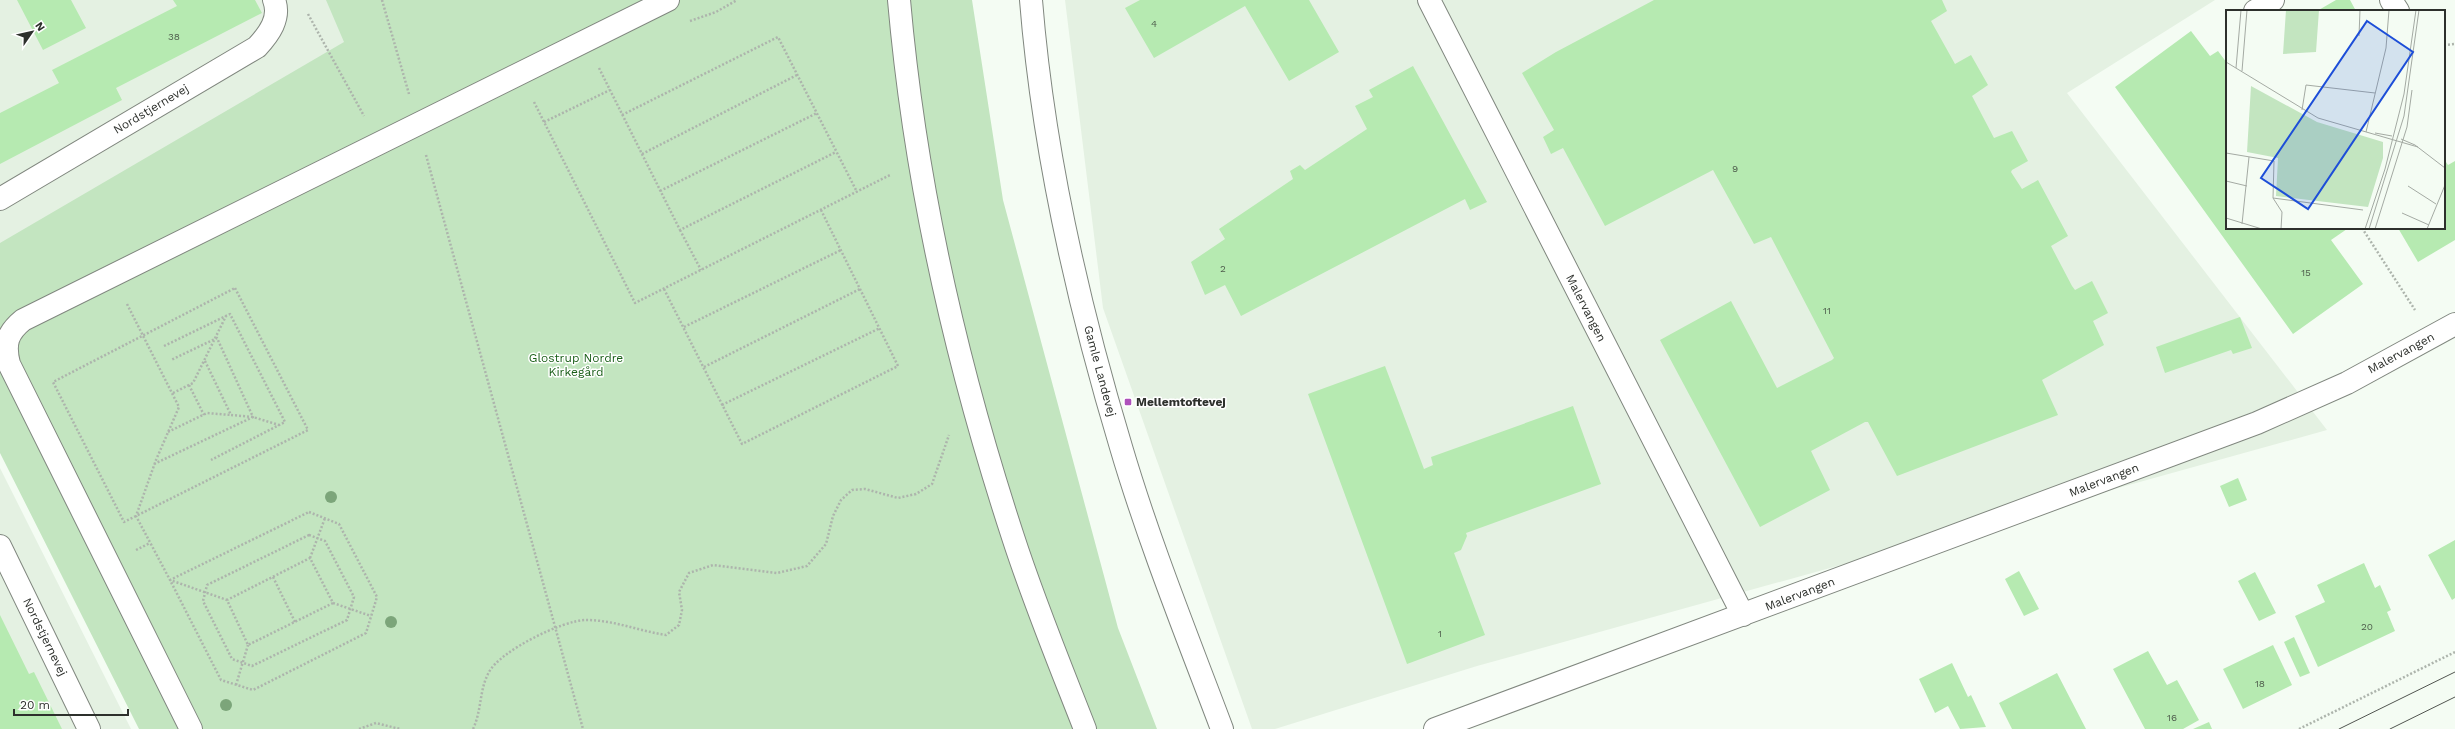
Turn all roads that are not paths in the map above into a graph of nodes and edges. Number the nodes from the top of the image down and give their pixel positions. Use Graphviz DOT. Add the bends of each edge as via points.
graph roads {
  1 [pos="274,0"];
  2 [pos="668,0"];
  3 [pos="899,0"];
  4 [pos="1031,0"];
  5 [pos="1429,0"];
  6 [pos="2273,0"];
  7 [pos="2391,0"];
  8 [pos="2257,10"];
  9 [pos="2397,10"];
  10 [pos="0,199"];
  11 [pos="2455,324"];
  12 [pos="0,546"];
  13 [pos="1743,615"];
  14 [pos="89,729"];
  15 [pos="191,729"];
  16 [pos="1085,729"];
  17 [pos="1222,729"];
  18 [pos="1435,729"];
  1 -- 10 [label="street, Nordstjernevej" via="275,20 269,34 257,47"];
  2 -- 15 [label="street" via="112,275 23,320 12,329 5,351 9,364"];
  3 -- 16 [label="street" via="919,160 954,331 976,416 1013,538"];
  4 -- 17 [label="street, Gamle Landevej" via="1043,102 1056,180 1094,354 1121,448 1159,560"];
  5 -- 13 [label="street, Malervangen"];
  6 -- 8 [label="street"];
  7 -- 9 [label="street"];
  11 -- 13 [label="street, Malervangen" via="2347,383 2257,422"];
  12 -- 14 [label="street, Nordstjernevej"];
  13 -- 18 [label="street, Malervangen"];
}
